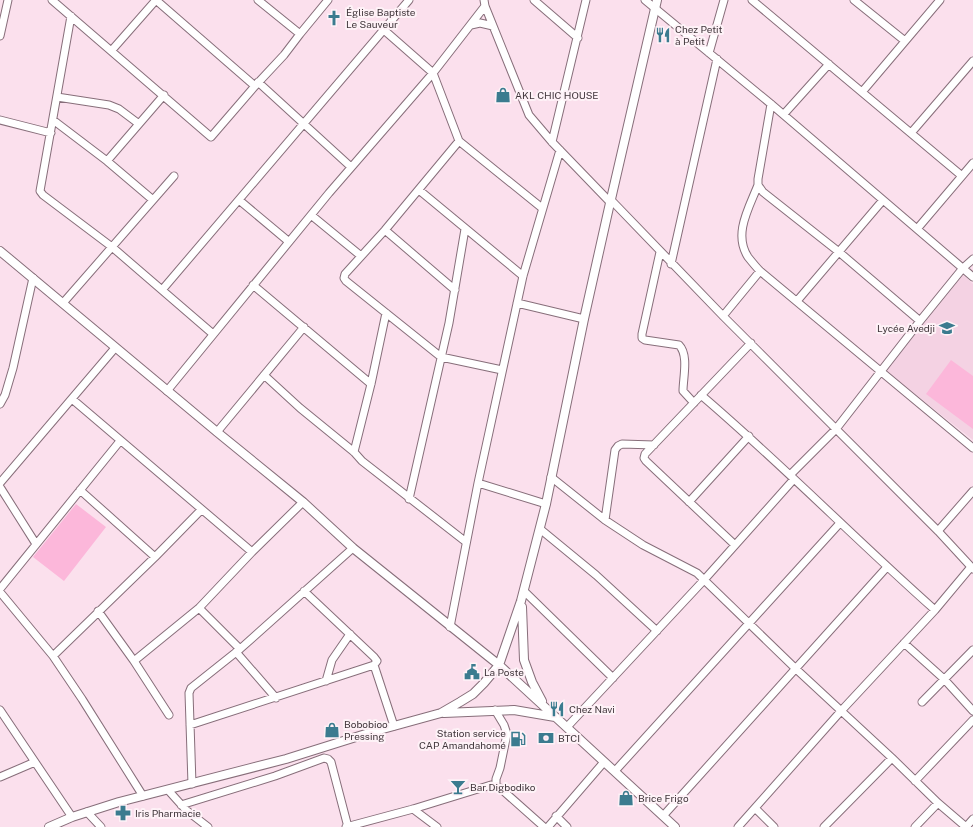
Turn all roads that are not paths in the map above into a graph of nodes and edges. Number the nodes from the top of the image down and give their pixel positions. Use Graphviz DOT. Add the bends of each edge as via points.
graph roads {
  1 [pos="8,0"];
  2 [pos="52,0"];
  3 [pos="258,0"];
  4 [pos="328,0"];
  5 [pos="409,0"];
  6 [pos="534,0"];
  7 [pos="586,0"];
  8 [pos="645,0"];
  9 [pos="657,0"];
  10 [pos="724,0"];
  11 [pos="752,0"];
  12 [pos="940,0"];
  13 [pos="856,1"];
  14 [pos="484,3"];
  15 [pos="655,9"];
  16 [pos="71,16"];
  17 [pos="470,25"];
  18 [pos="493,26"];
  19 [pos="384,30"];
  20 [pos="300,34"];
  21 [pos="0,36"];
  22 [pos="578,38"];
  23 [pos="905,41"];
  24 [pos="112,50"];
  25 [pos="709,53"];
  26 [pos="717,59"];
  27 [pos="973,61"];
  28 [pos="830,64"];
  29 [pos="433,73"];
  30 [pos="257,84"];
  31 [pos="862,92"];
  32 [pos="164,95"];
  33 [pos="57,97"];
  34 [pos="771,104"];
  35 [pos="784,114"];
  36 [pos="0,120"];
  37 [pos="53,120"];
  38 [pos="304,123"];
  39 [pos="139,124"];
  40 [pos="50,133"];
  41 [pos="911,133"];
  42 [pos="459,141"];
  43 [pos="552,142"];
  44 [pos="560,150"];
  45 [pos="107,161"];
  46 [pos="973,163"];
  47 [pos="350,167"];
  48 [pos="174,176"];
  49 [pos="962,176"];
  50 [pos="758,186"];
  51 [pos="419,190"];
  52 [pos="153,200"];
  53 [pos="239,200"];
  54 [pos="883,200"];
  55 [pos="610,201"];
  56 [pos="542,208"];
  57 [pos="311,215"];
  58 [pos="465,229"];
  59 [pos="917,229"];
  60 [pos="385,230"];
  61 [pos="288,241"];
  62 [pos="112,247"];
  63 [pos="0,251"];
  64 [pos="660,252"];
  65 [pos="839,252"];
  66 [pos="361,256"];
  67 [pos="973,259"];
  68 [pos="671,264"];
  69 [pos="963,268"];
  70 [pos="760,271"];
  71 [pos="523,276"];
  72 [pos="973,276"];
  73 [pos="33,278"];
  74 [pos="253,286"];
  75 [pos="162,290"];
  76 [pos="455,290"];
  77 [pos="797,300"];
  78 [pos="517,303"];
  79 [pos="63,304"];
  80 [pos="386,313"];
  81 [pos="723,316"];
  82 [pos="584,319"];
  83 [pos="920,321"];
  84 [pos="304,327"];
  85 [pos="213,334"];
  86 [pos="751,343"];
  87 [pos="115,348"];
  88 [pos="441,357"];
  89 [pos="502,370"];
  90 [pos="881,371"];
  91 [pos="264,375"];
  92 [pos="371,384"];
  93 [pos="167,391"];
  94 [pos="701,395"];
  95 [pos="72,399"];
  96 [pos="694,403"];
  97 [pos="0,404"];
  98 [pos="836,429"];
  99 [pos="217,432"];
  100 [pos="749,436"];
  101 [pos="120,441"];
  102 [pos="654,445"];
  103 [pos="973,448"];
  104 [pos="354,452"];
  105 [pos="792,477"];
  106 [pos="551,478"];
  107 [pos="0,483"];
  108 [pos="478,483"];
  109 [pos="0,487"];
  110 [pos="80,490"];
  111 [pos="973,491"];
  112 [pos="409,499"];
  113 [pos="303,502"];
  114 [pos="689,502"];
  115 [pos="546,504"];
  116 [pos="200,510"];
  117 [pos="605,520"];
  118 [pos="840,523"];
  119 [pos="540,529"];
  120 [pos="938,531"];
  121 [pos="466,542"];
  122 [pos="36,544"];
  123 [pos="735,545"];
  124 [pos="352,548"];
  125 [pos="252,552"];
  126 [pos="155,557"];
  127 [pos="887,567"];
  128 [pos="972,568"];
  129 [pos="704,580"];
  130 [pos="304,591"];
  131 [pos="524,591"];
  132 [pos="1,595"];
  133 [pos="522,601"];
  134 [pos="200,608"];
  135 [pos="935,610"];
  136 [pos="98,611"];
  137 [pos="750,624"];
  138 [pos="450,627"];
  139 [pos="656,631"];
  140 [pos="350,634"];
  141 [pos="904,643"];
  142 [pos="238,650"];
  143 [pos="973,650"];
  144 [pos="53,656"];
  145 [pos="134,661"];
  146 [pos="374,665"];
  147 [pos="499,665"];
  148 [pos="796,669"];
  149 [pos="612,678"];
  150 [pos="944,679"];
  151 [pos="326,681"];
  152 [pos="276,698"];
  153 [pos="922,702"];
  154 [pos="545,707"];
  155 [pos="0,710"];
  156 [pos="495,710"];
  157 [pos="841,711"];
  158 [pos="973,711"];
  159 [pos="441,713"];
  160 [pos="169,715"];
  161 [pos="556,717"];
  162 [pos="973,720"];
  163 [pos="190,726"];
  164 [pos="394,726"];
  165 [pos="567,727"];
  166 [pos="892,758"];
  167 [pos="35,762"];
  168 [pos="604,762"];
  169 [pos="615,771"];
  170 [pos="0,777"];
  171 [pos="915,781"];
  172 [pos="192,784"];
  173 [pos="496,786"];
  174 [pos="168,790"];
  175 [pos="143,796"];
  176 [pos="938,803"];
  177 [pos="181,805"];
  178 [pos="755,808"];
  179 [pos="413,809"];
  180 [pos="87,812"];
  181 [pos="556,816"];
  182 [pos="663,816"];
  183 [pos="72,817"];
  184 [pos="973,819"];
  185 [pos="49,827"];
  186 [pos="102,827"];
  187 [pos="208,827"];
  188 [pos="347,827"];
  189 [pos="437,827"];
  190 [pos="544,827"];
  191 [pos="548,827"];
  192 [pos="567,827"];
  193 [pos="675,827"];
  194 [pos="738,827"];
  195 [pos="774,827"];
  196 [pos="824,827"];
  197 [pos="915,827"];
  198 [pos="966,827"];
  1 -- 21 [label="street"];
  2 -- 16 [label="street"];
  3 -- 20 [label="street"];
  4 -- 20 [label="street"];
  5 -- 19 [label="street"];
  6 -- 22 [label="street"];
  7 -- 22 [label="street"];
  8 -- 15 [label="street"];
  9 -- 15 [label="street"];
  10 -- 25 [label="street"];
  11 -- 28 [label="street"];
  12 -- 23 [label="street"];
  13 -- 23 [label="street"];
  14 -- 17 [label="street"];
  14 -- 18 [label="street"];
  15 -- 25 [label="street"];
  15 -- 55 [label="street"];
  16 -- 24 [label="street"];
  16 -- 33 [label="street"];
  17 -- 18 [label="street"];
  17 -- 29 [label="street"];
  18 -- 43 [label="street" via="526,111"];
  19 -- 29 [label="street"];
  19 -- 38 [label="street"];
  20 -- 30 [label="street"];
  22 -- 43 [label="street"];
  23 -- 31 [label="street"];
  24 -- 30 [label="street" via="156,0"];
  24 -- 32 [label="street"];
  25 -- 26 [label="street"];
  26 -- 34 [label="street"];
  26 -- 68 [label="street"];
  27 -- 41 [label="street"];
  28 -- 31 [label="street"];
  28 -- 35 [label="street"];
  29 -- 42 [label="street"];
  29 -- 47 [label="street"];
  30 -- 32 [label="street" via="211,136"];
  30 -- 38 [label="street"];
  31 -- 41 [label="street"];
  32 -- 39 [label="street"];
  33 -- 37 [label="street"];
  33 -- 39 [label="street" via="114,106"];
  34 -- 35 [label="street"];
  34 -- 50 [label="street"];
  35 -- 54 [label="street"];
  36 -- 40 [label="street"];
  37 -- 40 [label="street"];
  37 -- 45 [label="street"];
  38 -- 47 [label="street"];
  38 -- 53 [label="street"];
  39 -- 45 [label="street"];
  40 -- 62 [label="street" via="40,191"];
  41 -- 49 [label="street"];
  42 -- 51 [label="street"];
  42 -- 56 [label="street"];
  43 -- 44 [label="street"];
  44 -- 55 [label="street"];
  44 -- 56 [label="street"];
  45 -- 52 [label="street"];
  46 -- 49 [label="street"];
  47 -- 57 [label="street"];
  48 -- 52 [label="street"];
  49 -- 59 [label="street"];
  50 -- 65 [label="street"];
  50 -- 70 [label="street" via="742,228 741,239 747,256"];
  51 -- 58 [label="street"];
  51 -- 60 [label="street"];
  52 -- 62 [label="street"];
  53 -- 61 [label="street"];
  53 -- 75 [label="street"];
  54 -- 59 [label="street"];
  54 -- 65 [label="street"];
  55 -- 64 [label="street"];
  55 -- 82 [label="street"];
  56 -- 71 [label="street"];
  57 -- 61 [label="street"];
  57 -- 66 [label="street"];
  58 -- 71 [label="street"];
  58 -- 76 [label="street"];
  59 -- 69 [label="street"];
  60 -- 66 [label="street"];
  60 -- 76 [label="street"];
  61 -- 74 [label="street"];
  62 -- 75 [label="street"];
  62 -- 79 [label="street"];
  63 -- 73 [label="street"];
  64 -- 68 [label="street"];
  64 -- 96 [label="street" via="642,338 680,345 685,358 683,391"];
  65 -- 77 [label="street"];
  65 -- 83 [label="street"];
  66 -- 80 [label="street" via="344,278"];
  67 -- 69 [label="street"];
  68 -- 81 [label="street"];
  69 -- 72 [label="street"];
  69 -- 83 [label="street"];
  70 -- 77 [label="street"];
  70 -- 81 [label="street"];
  71 -- 78 [label="street"];
  73 -- 79 [label="street"];
  73 -- 97 [label="street" via="13,368"];
  74 -- 84 [label="street"];
  74 -- 85 [label="street"];
  75 -- 85 [label="street"];
  76 -- 88 [label="street"];
  77 -- 90 [label="street"];
  78 -- 82 [label="street"];
  78 -- 89 [label="street"];
  79 -- 87 [label="street"];
  80 -- 88 [label="street"];
  80 -- 92 [label="street"];
  81 -- 86 [label="street"];
  82 -- 106 [label="street"];
  83 -- 90 [label="street"];
  84 -- 91 [label="street"];
  84 -- 92 [label="street"];
  85 -- 93 [label="street"];
  86 -- 94 [label="street"];
  86 -- 98 [label="street"];
  87 -- 93 [label="street"];
  87 -- 95 [label="street"];
  88 -- 89 [label="street"];
  88 -- 112 [label="street"];
  89 -- 108 [label="street"];
  90 -- 98 [label="street"];
  90 -- 103 [label="street"];
  91 -- 99 [label="street"];
  91 -- 104 [label="street" via="294,404"];
  92 -- 104 [label="street"];
  93 -- 99 [label="street"];
  94 -- 96 [label="street"];
  94 -- 100 [label="street"];
  95 -- 101 [label="street"];
  95 -- 107 [label="street"];
  96 -- 102 [label="street"];
  98 -- 105 [label="street"];
  98 -- 120 [label="street"];
  99 -- 113 [label="street"];
  100 -- 105 [label="street"];
  100 -- 114 [label="street"];
  101 -- 110 [label="street"];
  101 -- 116 [label="street"];
  102 -- 114 [label="street" via="644,458"];
  102 -- 117 [label="street" via="622,444 615,450"];
  104 -- 112 [label="street"];
  105 -- 118 [label="street"];
  105 -- 123 [label="street"];
  106 -- 115 [label="street"];
  106 -- 117 [label="street"];
  108 -- 115 [label="street"];
  108 -- 121 [label="street"];
  109 -- 122 [label="street"];
  110 -- 122 [label="street"];
  110 -- 126 [label="street"];
  111 -- 120 [label="street"];
  112 -- 121 [label="street"];
  113 -- 124 [label="street"];
  113 -- 125 [label="street"];
  114 -- 123 [label="street"];
  115 -- 119 [label="street"];
  116 -- 125 [label="street"];
  116 -- 126 [label="street"];
  117 -- 129 [label="street" via="643,545 697,573"];
  118 -- 127 [label="street"];
  118 -- 137 [label="street"];
  119 -- 131 [label="street"];
  119 -- 139 [label="street" via="596,575"];
  120 -- 128 [label="street"];
  121 -- 138 [label="street"];
  122 -- 132 [label="street"];
  123 -- 129 [label="street"];
  124 -- 130 [label="street"];
  124 -- 138 [label="street"];
  125 -- 134 [label="street"];
  126 -- 136 [label="street"];
  127 -- 135 [label="street"];
  127 -- 148 [label="street"];
  128 -- 135 [label="street"];
  129 -- 137 [label="street"];
  129 -- 139 [label="street"];
  130 -- 140 [label="street"];
  130 -- 142 [label="street"];
  131 -- 133 [label="street"];
  131 -- 149 [label="street"];
  132 -- 144 [label="street"];
  133 -- 147 [label="street"];
  133 -- 154 [label="street" via="524,660"];
  134 -- 142 [label="street"];
  134 -- 145 [label="street"];
  135 -- 141 [label="street"];
  136 -- 144 [label="street"];
  136 -- 145 [label="street"];
  137 -- 148 [label="street"];
  137 -- 169 [label="street"];
  138 -- 147 [label="street"];
  139 -- 149 [label="street"];
  140 -- 146 [label="street" via="374,656 377,661"];
  140 -- 151 [label="street" via="332,660"];
  141 -- 150 [label="street"];
  141 -- 157 [label="street"];
  142 -- 152 [label="street"];
  142 -- 163 [label="street" via="191,688"];
  143 -- 150 [label="street"];
  144 -- 175 [label="street"];
  145 -- 160 [label="street"];
  146 -- 151 [label="street"];
  146 -- 164 [label="street"];
  147 -- 154 [label="street"];
  147 -- 159 [label="street" via="473,694"];
  148 -- 157 [label="street"];
  148 -- 182 [label="street"];
  149 -- 165 [label="street"];
  150 -- 153 [label="street"];
  150 -- 158 [label="street"];
  151 -- 152 [label="street"];
  152 -- 163 [label="street"];
  154 -- 161 [label="street"];
  155 -- 167 [label="street"];
  156 -- 159 [label="street"];
  156 -- 161 [label="street" via="514,710"];
  156 -- 173 [label="street" via="506,734"];
  157 -- 166 [label="street"];
  157 -- 178 [label="street"];
  159 -- 164 [label="street"];
  161 -- 165 [label="street"];
  162 -- 171 [label="street"];
  163 -- 172 [label="street"];
  164 -- 172 [label="street"];
  165 -- 168 [label="street"];
  166 -- 171 [label="street"];
  166 -- 196 [label="street"];
  167 -- 170 [label="street"];
  167 -- 183 [label="street"];
  168 -- 169 [label="street"];
  168 -- 181 [label="street"];
  169 -- 182 [label="street"];
  171 -- 176 [label="street"];
  172 -- 174 [label="street"];
  173 -- 179 [label="street" via="491,785"];
  173 -- 190 [label="street"];
  174 -- 175 [label="street"];
  174 -- 177 [label="street"];
  175 -- 180 [label="street"];
  176 -- 197 [label="street"];
  176 -- 198 [label="street"];
  177 -- 187 [label="street"];
  177 -- 188 [label="street" via="324,758 331,762"];
  178 -- 194 [label="street"];
  178 -- 195 [label="street"];
  179 -- 188 [label="street"];
  179 -- 189 [label="street"];
  180 -- 183 [label="street"];
  180 -- 186 [label="street"];
  181 -- 191 [label="street"];
  181 -- 192 [label="street"];
  182 -- 193 [label="street"];
  183 -- 185 [label="street"];
  184 -- 198 [label="street"];
}
